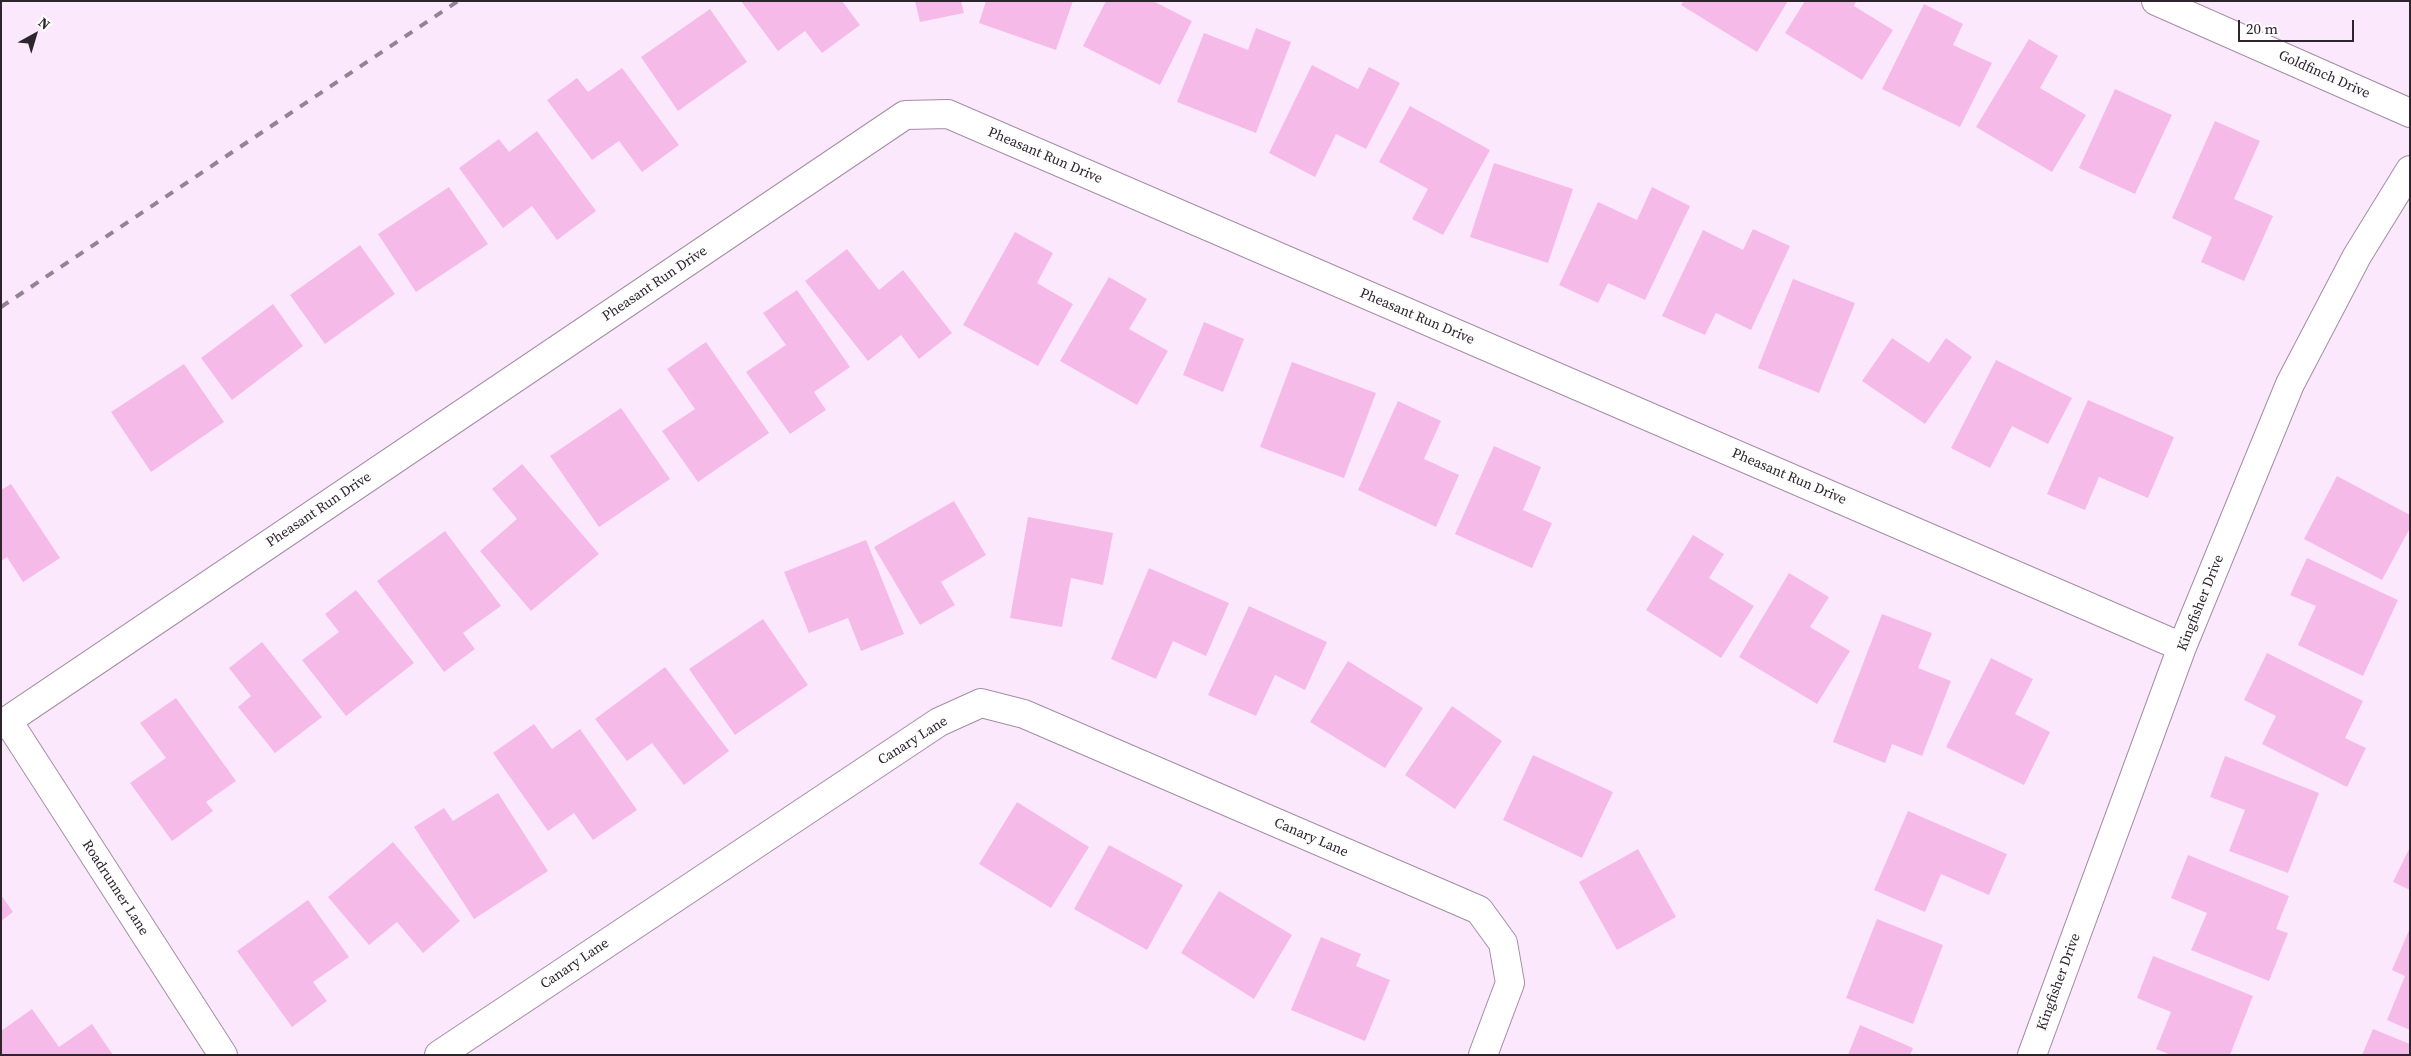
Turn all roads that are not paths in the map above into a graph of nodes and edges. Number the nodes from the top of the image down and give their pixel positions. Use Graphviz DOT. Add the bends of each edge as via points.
graph roads {
  1 [pos="2156,1"];
  2 [pos="2410,113"];
  3 [pos="2410,170"];
  4 [pos="2182,647"];
  5 [pos="4,723"];
  6 [pos="223,1055"];
  7 [pos="439,1055"];
  8 [pos="1483,1055"];
  9 [pos="2032,1055"];
  1 -- 2 [label="street, Goldfinch Drive"];
  3 -- 4 [label="street, Kingfisher Drive" via="2357,256 2290,384"];
  4 -- 5 [label="street, Pheasant Run Drive" via="948,114 905,115"];
  4 -- 9 [label="street, Kingfisher Drive"];
  5 -- 6 [label="street, Roadrunner Lane"];
  7 -- 8 [label="street, Canary Lane" via="939,722 981,703 1024,714 1479,910 1503,943 1510,983"];
}
